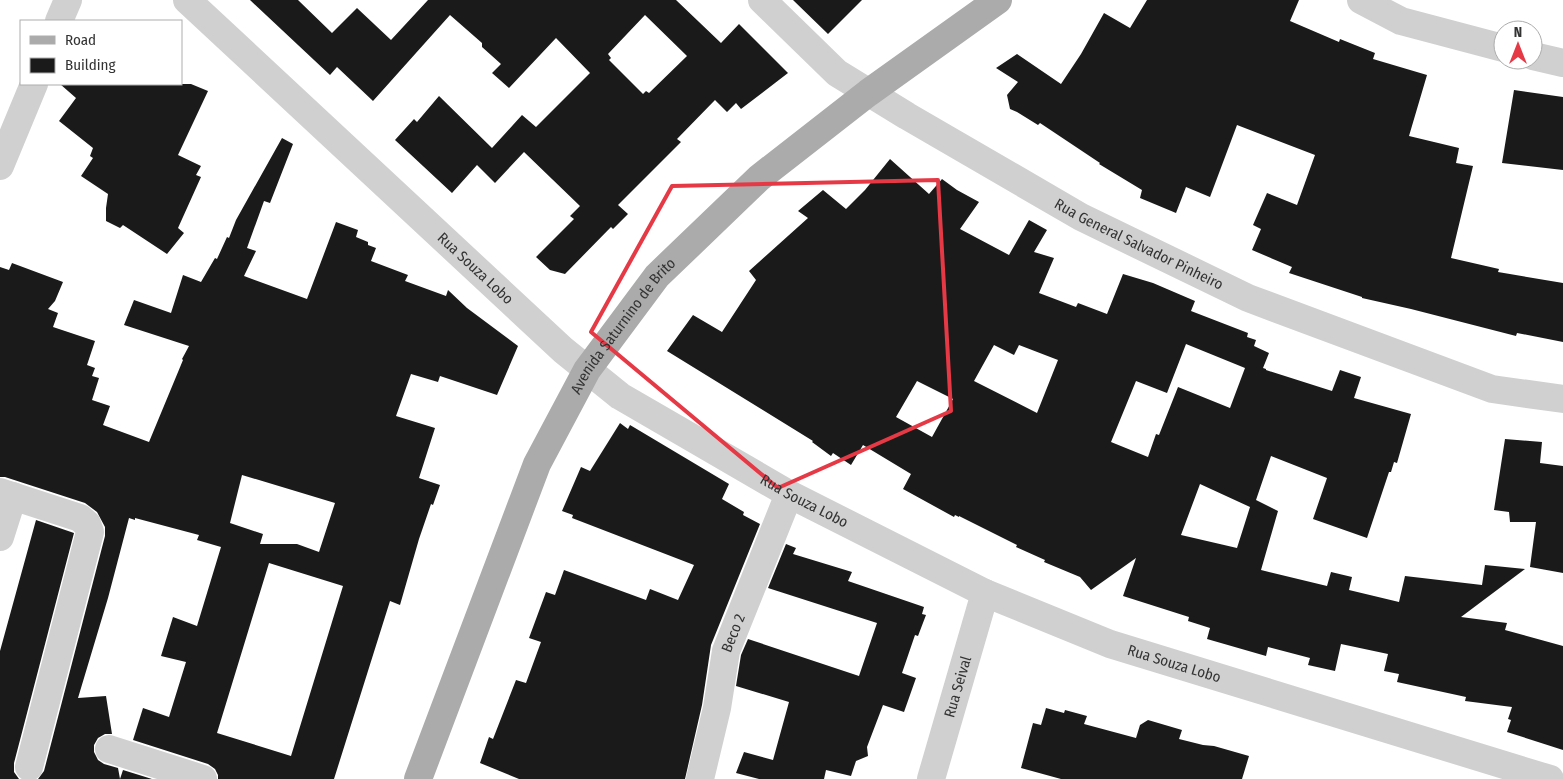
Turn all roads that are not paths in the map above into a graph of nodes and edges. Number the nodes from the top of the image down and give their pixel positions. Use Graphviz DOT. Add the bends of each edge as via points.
graph roads {
  1 [pos="68,0"];
  2 [pos="186,0"];
  3 [pos="762,0"];
  4 [pos="998,0"];
  5 [pos="1361,0"];
  6 [pos="59,20"];
  7 [pos="1493,45"];
  8 [pos="1543,59"];
  9 [pos="1563,64"];
  10 [pos="34,85"];
  11 [pos="868,93"];
  12 [pos="0,166"];
  13 [pos="587,370"];
  14 [pos="1563,400"];
  15 [pos="6,494"];
  16 [pos="789,494"];
  17 [pos="0,537"];
  18 [pos="984,593"];
  19 [pos="110,749"];
  20 [pos="29,767"];
  21 [pos="202,779"];
  22 [pos="418,779"];
  23 [pos="700,779"];
  24 [pos="931,779"];
  25 [pos="1550,779"];
  1 -- 6 [label="street"];
  2 -- 13 [label="street, Rua Souza Lobo"];
  3 -- 11 [label="street, Rua General Salvador Pinheiro" via="837,73"];
  4 -- 11 [label="main road, Avenida Saturnino de Brito"];
  5 -- 7 [label="street" via="1401,21"];
  8 -- 9 [label="street"];
  10 -- 12 [label="street"];
  11 -- 13 [label="main road, Avenida Saturnino de Brito" via="759,178 657,276"];
  11 -- 14 [label="street, Rua General Salvador Pinheiro" via="1081,217 1248,298 1492,389"];
  13 -- 16 [label="street, Rua Souza Lobo" via="620,396"];
  13 -- 22 [label="main road, Avenida Saturnino de Brito" via="537,464"];
  15 -- 17 [label="street"];
  15 -- 20 [label="street" via="80,518 90,532"];
  16 -- 18 [label="street, Rua Souza Lobo"];
  16 -- 23 [label="street, Beco 2" via="726,651 717,708"];
  18 -- 24 [label="street, Rua Seival"];
  18 -- 25 [label="street, Rua Souza Lobo" via="1110,644"];
  19 -- 21 [label="street"];
}
